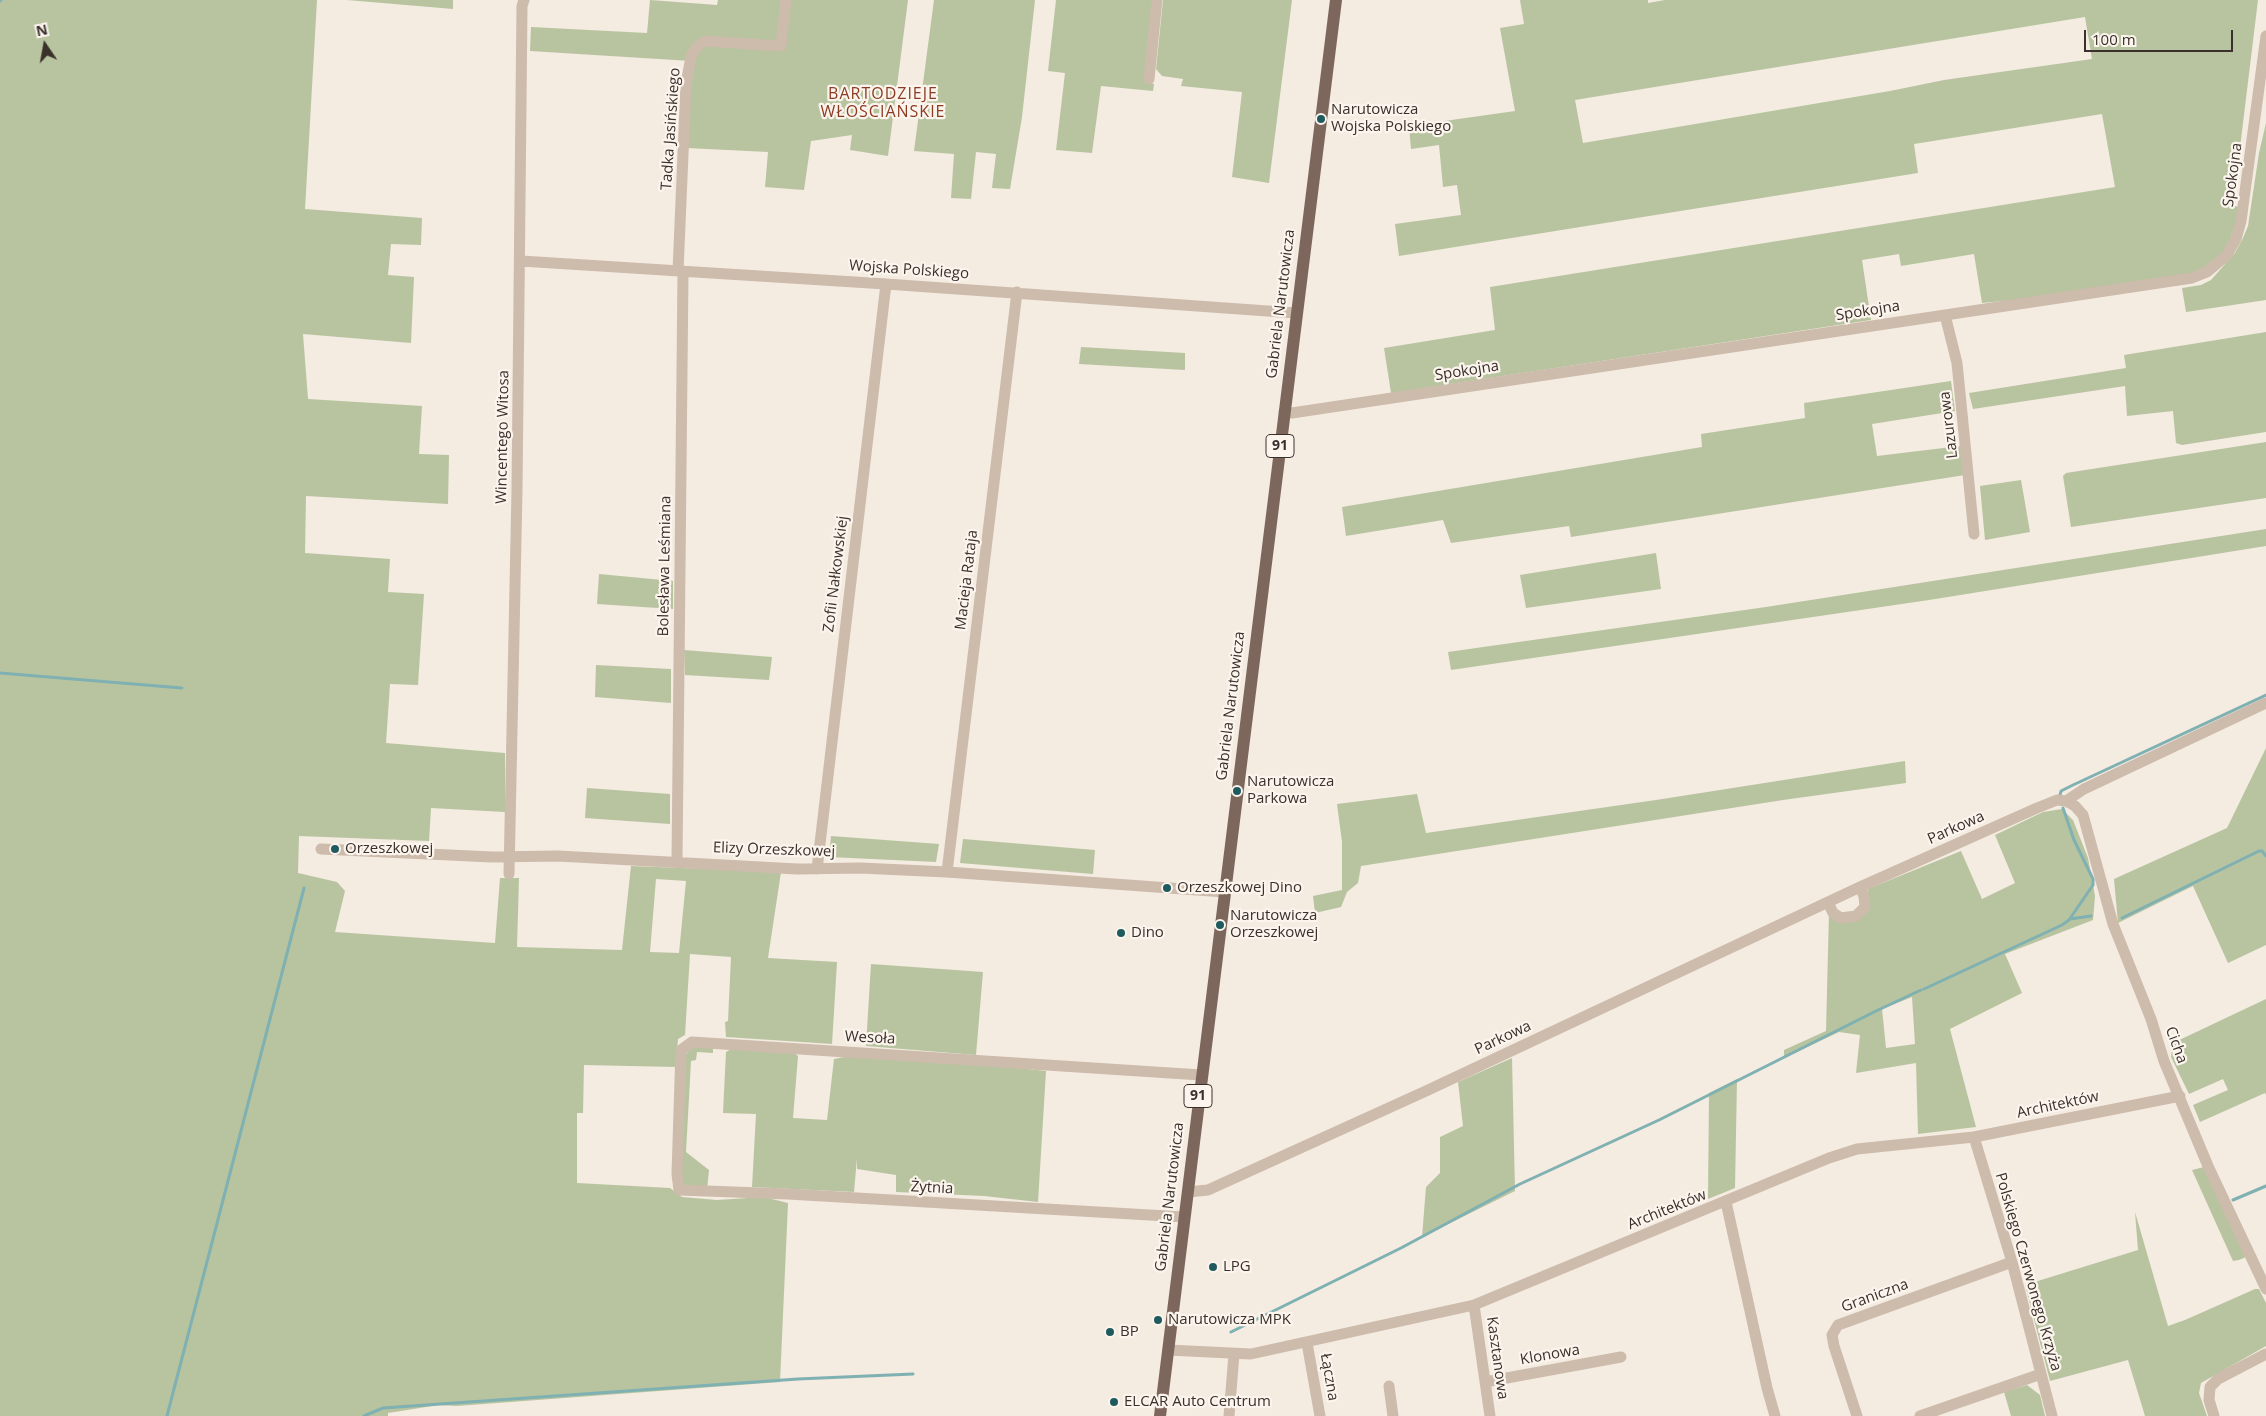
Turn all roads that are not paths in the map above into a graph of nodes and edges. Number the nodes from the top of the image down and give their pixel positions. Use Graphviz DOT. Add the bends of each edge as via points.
graph roads {
  1 [pos="524,0"];
  2 [pos="786,0"];
  3 [pos="1157,0"];
  4 [pos="1336,0"];
  5 [pos="2266,36"];
  6 [pos="1150,79"];
  7 [pos="521,261"];
  8 [pos="680,272"];
  9 [pos="886,284"];
  10 [pos="1017,292"];
  11 [pos="1296,313"];
  12 [pos="1945,315"];
  13 [pos="1284,412"];
  14 [pos="1974,534"];
  15 [pos="2266,703"];
  16 [pos="2071,804"];
  17 [pos="321,849"];
  18 [pos="510,857"];
  19 [pos="677,861"];
  20 [pos="817,869"];
  21 [pos="947,872"];
  22 [pos="509,874"];
  23 [pos="1860,887"];
  24 [pos="1225,892"];
  25 [pos="1828,902"];
  26 [pos="1201,1075"];
  27 [pos="2180,1096"];
  28 [pos="1974,1137"];
  29 [pos="679,1190"];
  30 [pos="1188,1192"];
  31 [pos="1726,1202"];
  32 [pos="1184,1217"];
  33 [pos="2012,1262"];
  34 [pos="2266,1289"];
  35 [pos="1474,1305"];
  36 [pos="1307,1343"];
  37 [pos="1168,1350"];
  38 [pos="1234,1354"];
  39 [pos="2266,1354"];
  40 [pos="1621,1357"];
  41 [pos="2041,1374"];
  42 [pos="1486,1382"];
  43 [pos="1389,1386"];
  44 [pos="1160,1416"];
  45 [pos="1229,1416"];
  46 [pos="1320,1416"];
  47 [pos="1393,1416"];
  48 [pos="1490,1416"];
  49 [pos="1775,1416"];
  50 [pos="1857,1416"];
  51 [pos="1920,1416"];
  52 [pos="2052,1416"];
  53 [pos="2214,1416"];
  1 -- 7 [label="street, Wincentego Witosa"];
  2 -- 8 [label="street, Tadka Jasińskiego" via="782,46 705,41 691,57 686,84"];
  3 -- 6 [label="street"];
  4 -- 11 [label="main road, Gabriela Narutowicza / 91"];
  5 -- 12 [label="street, Spokojna" via="2244,206 2236,239 2222,260 2207,272 2179,280"];
  7 -- 8 [label="street, Wojska Polskiego"];
  7 -- 18 [label="street, Wincentego Witosa"];
  8 -- 9 [label="street, Wojska Polskiego"];
  8 -- 19 [label="street, Bolesława Leśmiana"];
  9 -- 10 [label="street, Wojska Polskiego"];
  9 -- 20 [label="street, Zofii Nałkowskiej"];
  10 -- 11 [label="street, Wojska Polskiego"];
  10 -- 21 [label="street, Macieja Rataja"];
  11 -- 13 [label="main road, Gabriela Narutowicza / 91"];
  12 -- 13 [label="street, Spokojna"];
  12 -- 14 [label="street, Lazurowa" via="1957,363"];
  13 -- 24 [label="main road, Gabriela Narutowicza / 91"];
  15 -- 16 [label="street, Parkowa" via="2092,785"];
  16 -- 23 [label="street, Parkowa" via="2057,800"];
  16 -- 27 [label="street, Cicha" via="2083,815 2113,924"];
  17 -- 18 [label="street, Elizy Orzeszkowej"];
  18 -- 19 [label="street, Elizy Orzeszkowej"];
  18 -- 22 [label="street, Wincentego Witosa"];
  19 -- 20 [label="street, Elizy Orzeszkowej"];
  20 -- 21 [label="street, Elizy Orzeszkowej"];
  21 -- 24 [label="street, Elizy Orzeszkowej"];
  23 -- 25 [label="street, Parkowa"];
  23 -- 25 [label="street" via="1865,907 1856,916 1841,918"];
  24 -- 26 [label="main road, Gabriela Narutowicza / 91"];
  25 -- 30 [label="street, Parkowa" via="1208,1190"];
  26 -- 29 [label="street, Wesoła" via="692,1042 681,1050"];
  26 -- 30 [label="main road, Gabriela Narutowicza / 91"];
  27 -- 28 [label="street, Architektów"];
  27 -- 34 [label="street, Cicha" via="2208,1166"];
  28 -- 31 [label="street, Architektów" via="1857,1149"];
  28 -- 33 [label="street, Polskiego Czerwonego Krzyża"];
  29 -- 32 [label="street, Żytnia"];
  30 -- 32 [label="main road, Gabriela Narutowicza / 91"];
  31 -- 35 [label="street, Architektów"];
  31 -- 49 [label="street" via="1766,1388"];
  32 -- 37 [label="main road, Gabriela Narutowicza / 91"];
  33 -- 41 [label="street, Polskiego Czerwonego Krzyża"];
  33 -- 50 [label="street, Graniczna" via="1838,1325 1832,1335 1834,1346"];
  35 -- 36 [label="street, Architektów"];
  35 -- 42 [label="street, Kasztanowa"];
  36 -- 38 [label="street, Architektów" via="1251,1354"];
  36 -- 46 [label="street, Łączna"];
  37 -- 38 [label="street, Architektów"];
  37 -- 44 [label="main road, Gabriela Narutowicza / 91"];
  38 -- 45 [label="street"];
  39 -- 53 [label="street" via="2218,1379 2210,1387 2209,1400"];
  40 -- 42 [label="street, Klonowa"];
  41 -- 51 [label="street"];
  41 -- 52 [label="street, Polskiego Czerwonego Krzyża"];
  42 -- 48 [label="street, Kasztanowa"];
  43 -- 47 [label="street"];
}
